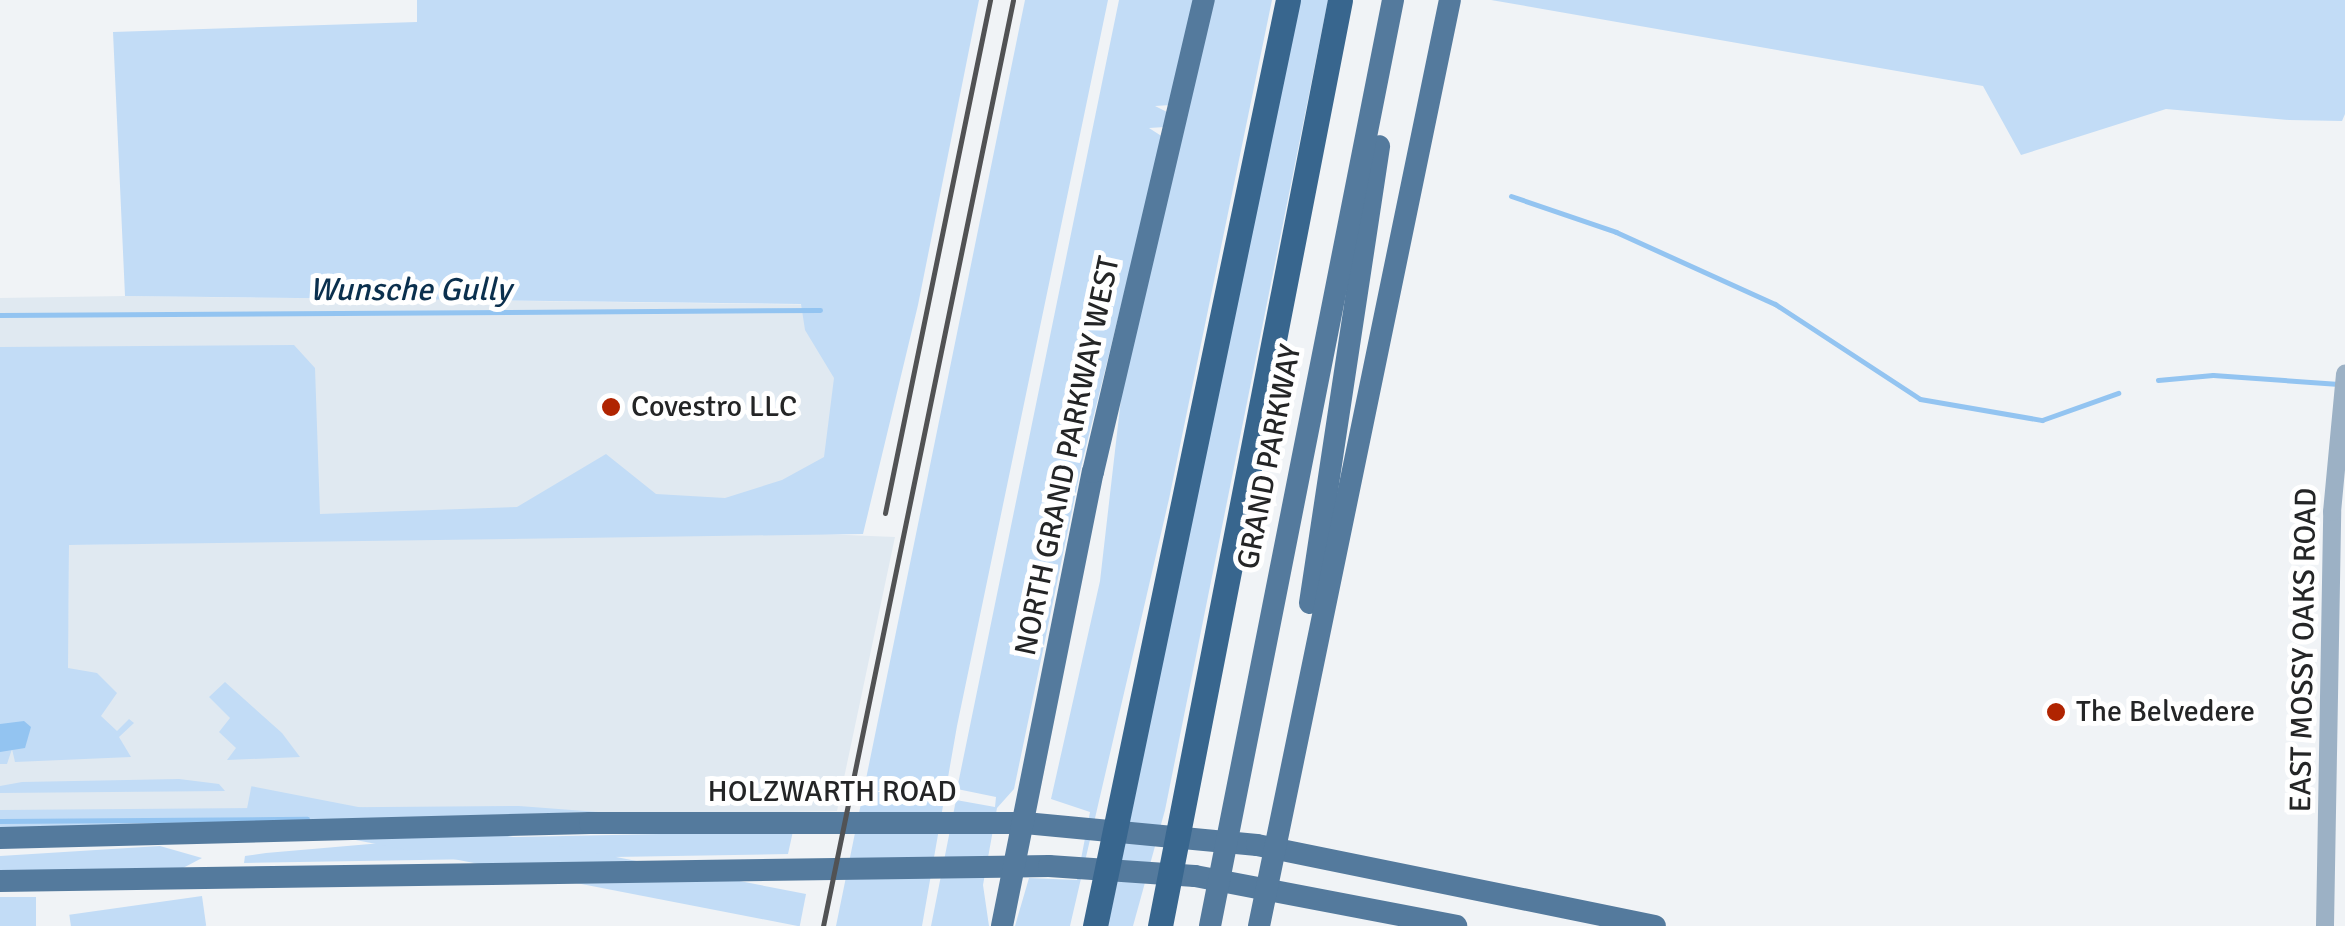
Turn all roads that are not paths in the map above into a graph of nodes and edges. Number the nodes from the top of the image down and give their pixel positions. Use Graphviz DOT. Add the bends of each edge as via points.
graph roads {
  1 [pos="1204,0"];
  2 [pos="1288,0"];
  3 [pos="1340,0"];
  4 [pos="1393,0"];
  5 [pos="1402,0"];
  6 [pos="1450,0"];
  7 [pos="2345,374"];
  8 [pos="2339,706"];
  9 [pos="1288,780"];
  10 [pos="1025,823"];
  11 [pos="0,838"];
  12 [pos="1214,839"];
  13 [pos="1001,867"];
  14 [pos="1219,881"];
  15 [pos="0,882"];
  16 [pos="1095,919"];
  17 [pos="1002,926"];
  18 [pos="1160,926"];
  19 [pos="1210,926"];
  20 [pos="1259,926"];
  21 [pos="1456,926"];
  22 [pos="1654,926"];
  23 [pos="2325,926"];
  1 -- 10 [label="main road, NORTH GRAND PARKWAY WEST" via="1093,472"];
  2 -- 16 [label="highway"];
  3 -- 18 [label="highway"];
  4 -- 12 [label="main road, GRAND PARKWAY"];
  5 -- 9 [label="main road" via="1334,417"];
  6 -- 9 [label="main road"];
  7 -- 8 [label="street, EAST MOSSY OAKS ROAD"];
  8 -- 23 [label="street, EAST MOSSY OAKS ROAD"];
  9 -- 20 [label="main road"];
  10 -- 11 [label="main road, HOLZWARTH ROAD"];
  10 -- 12 [label="main road, HOLZWARTH ROAD"];
  10 -- 13 [label="main road, NORTH GRAND PARKWAY WEST"];
  12 -- 14 [label="main road, GRAND PARKWAY"];
  12 -- 22 [label="main road, HOLZWARTH ROAD"];
  13 -- 14 [label="main road"];
  13 -- 15 [label="main road"];
  13 -- 17 [label="main road, NORTH GRAND PARKWAY WEST"];
  14 -- 19 [label="main road, GRAND PARKWAY"];
  14 -- 21 [label="main road"];
}
